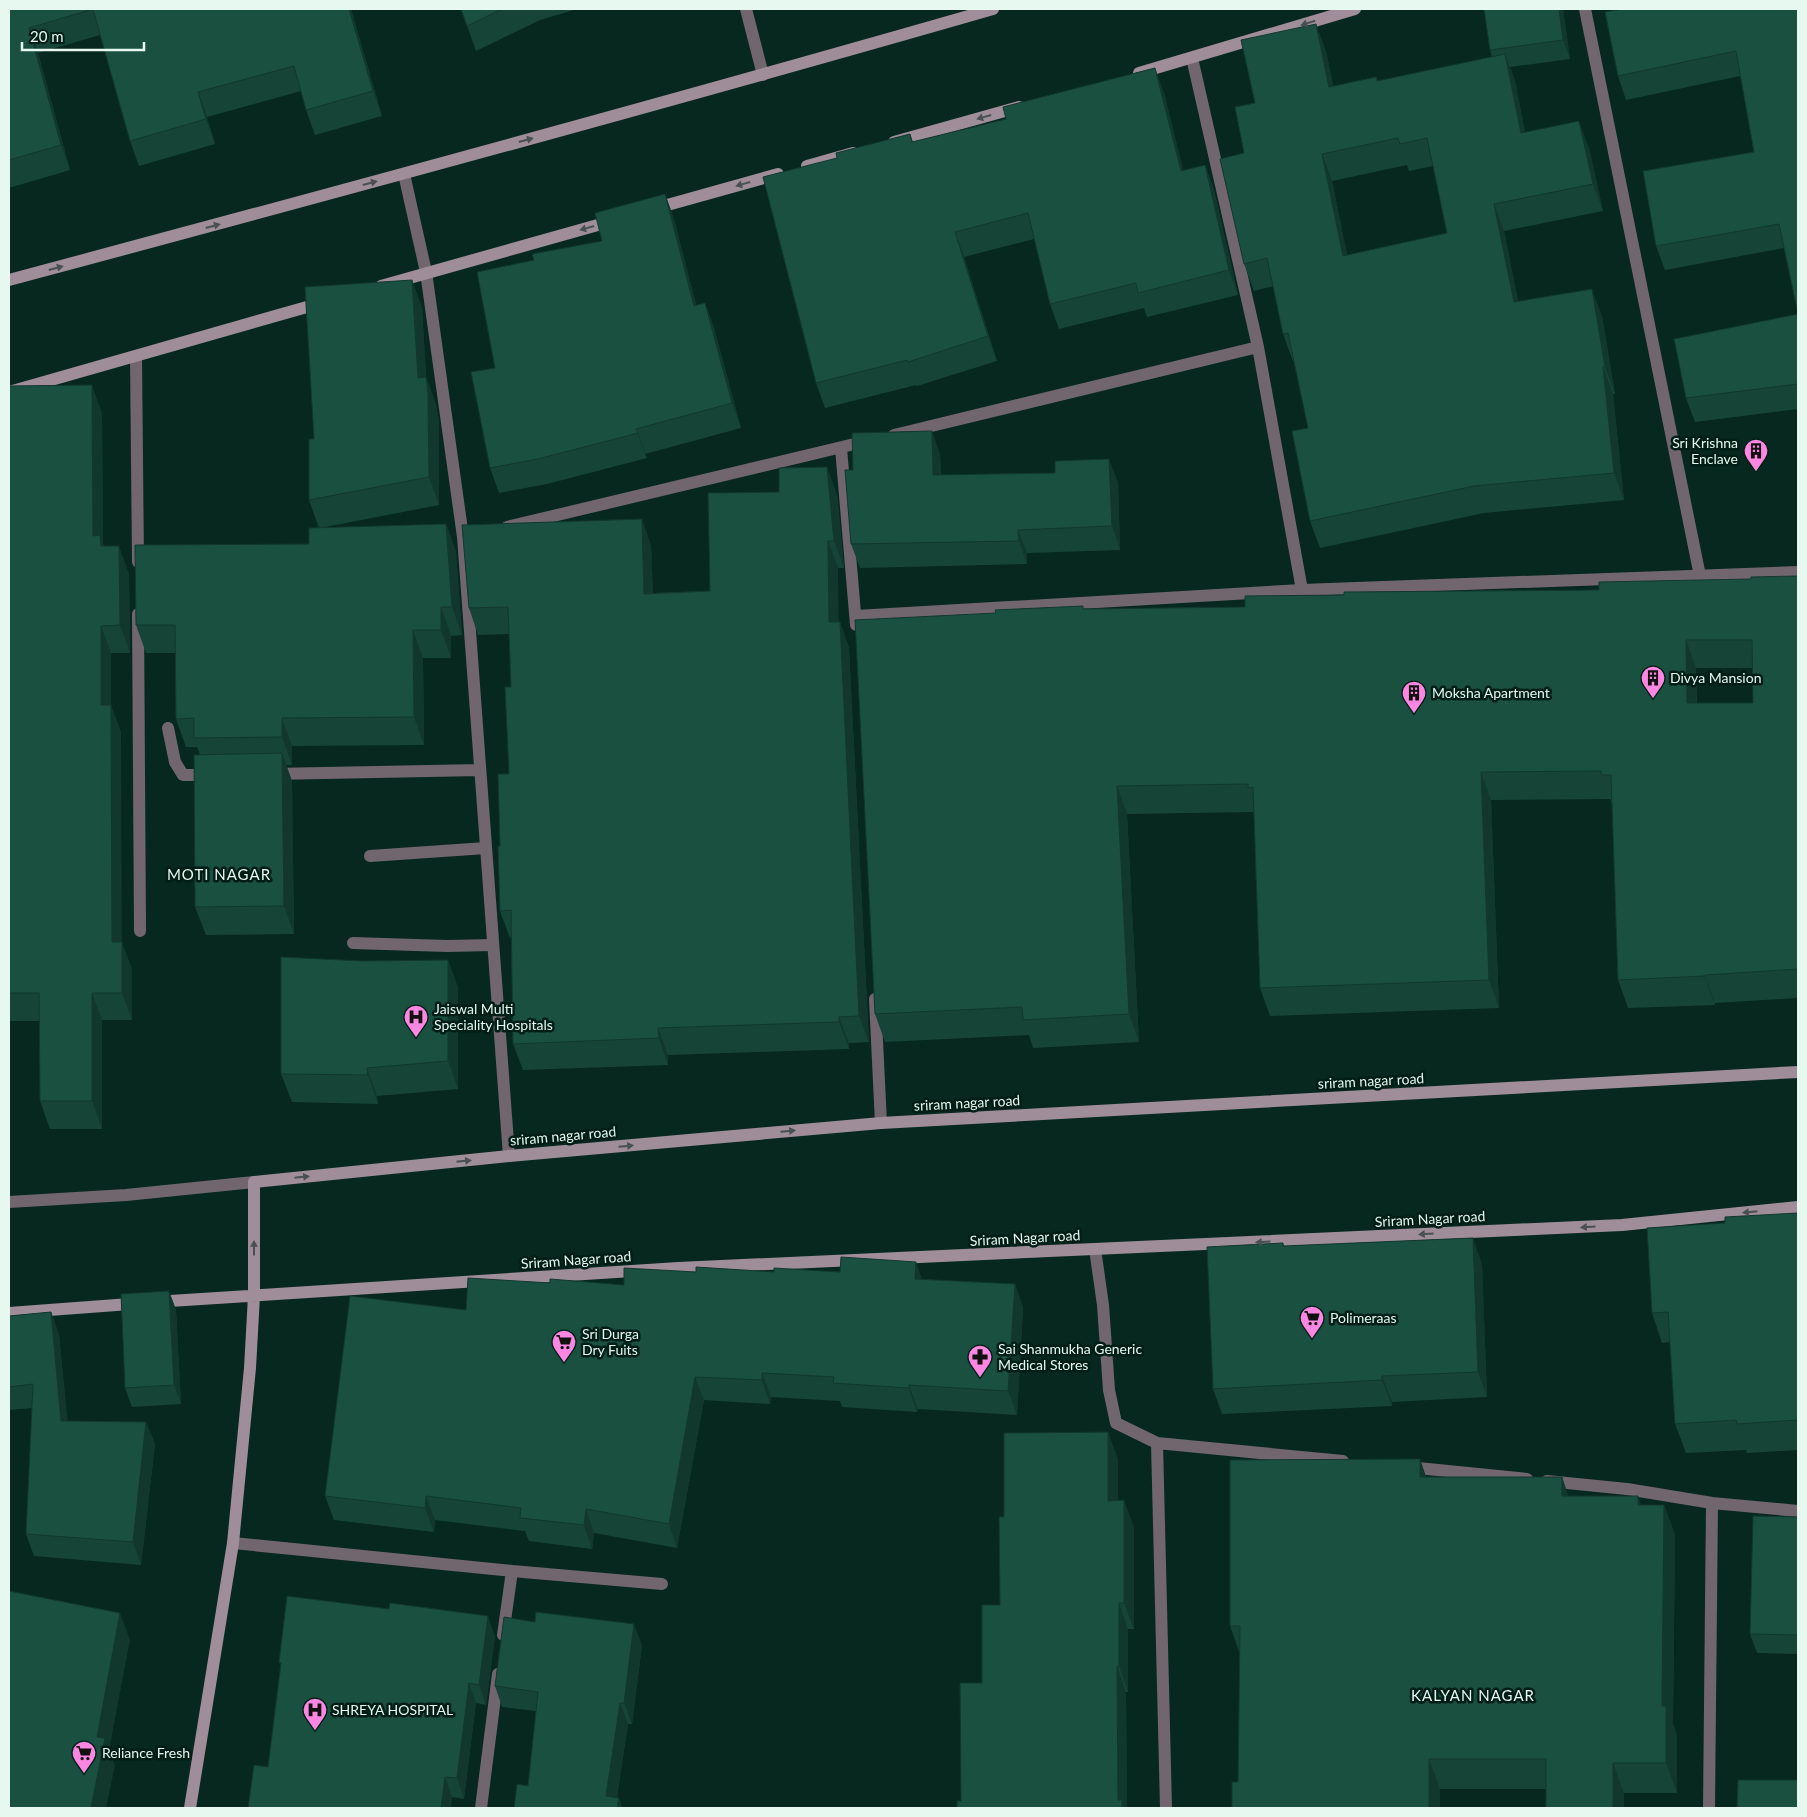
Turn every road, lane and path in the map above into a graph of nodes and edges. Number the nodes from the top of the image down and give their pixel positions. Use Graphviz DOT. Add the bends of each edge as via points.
graph roads {
  1 [pos="746,9"];
  2 [pos="993,9"];
  3 [pos="1355,9"];
  4 [pos="1584,9"];
  5 [pos="1192,58"];
  6 [pos="763,75"];
  7 [pos="1125,77"];
  8 [pos="1029,104"];
  9 [pos="885,144"];
  10 [pos="865,150"];
  11 [pos="404,174"];
  12 [pos="645,211"];
  13 [pos="626,217"];
  14 [pos="426,272"];
  15 [pos="9,280"];
  16 [pos="370,289"];
  17 [pos="333,300"];
  18 [pos="1258,347"];
  19 [pos="136,356"];
  20 [pos="9,392"];
  21 [pos="841,448"];
  22 [pos="492,530"];
  23 [pos="1798,572"];
  24 [pos="138,574"];
  25 [pos="1700,576"];
  26 [pos="1302,590"];
  27 [pos="138,604"];
  28 [pos="856,616"];
  29 [pos="857,636"];
  30 [pos="168,728"];
  31 [pos="480,770"];
  32 [pos="262,774"];
  33 [pos="223,775"];
  34 [pos="486,848"];
  35 [pos="370,856"];
  36 [pos="140,931"];
  37 [pos="354,943"];
  38 [pos="493,945"];
  39 [pos="874,984"];
  40 [pos="1798,1072"];
  41 [pos="881,1123"];
  42 [pos="509,1156"];
  43 [pos="254,1182"];
  44 [pos="9,1202"];
  45 [pos="1798,1207"];
  46 [pos="1095,1250"];
  47 [pos="254,1296"];
  48 [pos="9,1313"];
  49 [pos="1157,1443"];
  50 [pos="1353,1462"];
  51 [pos="1392,1466"];
  52 [pos="1712,1503"];
  53 [pos="1798,1511"];
  54 [pos="233,1543"];
  55 [pos="512,1571"];
  56 [pos="662,1584"];
  57 [pos="190,1808"];
  58 [pos="481,1808"];
  59 [pos="1166,1808"];
  60 [pos="1709,1808"];
  1 -- 6 [label="street"];
  2 -- 6 [label="main road"];
  3 -- 5 [label="main road, one-way"];
  4 -- 25 [label="street"];
  5 -- 7 [label="main road"];
  5 -- 18 [label="street"];
  11 -- 6 [label="main road, one-way"];
  8 -- 9 [label="main road, one-way"];
  10 -- 12 [label="main road, one-way"];
  11 -- 14 [label="street"];
  15 -- 11 [label="main road, one-way"];
  13 -- 14 [label="main road, one-way"];
  14 -- 16 [label="main road"];
  14 -- 31 [label="street" via="468,536"];
  17 -- 19 [label="main road"];
  18 -- 21 [label="street"];
  18 -- 26 [label="street"];
  19 -- 20 [label="main road"];
  19 -- 24 [label="street"];
  21 -- 22 [label="street"];
  21 -- 28 [label="street"];
  23 -- 25 [label="street"];
  25 -- 26 [label="street"];
  26 -- 28 [label="street"];
  27 -- 36 [label="street"];
  28 -- 29 [label="street"];
  30 -- 33 [label="street" via="175,762 183,775"];
  31 -- 32 [label="street"];
  31 -- 34 [label="street"];
  34 -- 35 [label="street"];
  34 -- 38 [label="street"];
  37 -- 38 [label="street"];
  38 -- 42 [label="street"];
  39 -- 41 [label="street"];
  40 -- 41 [label="main road, sriram nagar road"];
  42 -- 41 [label="main road, sriram nagar road, one-way"];
  43 -- 42 [label="main road, sriram nagar road, one-way"];
  43 -- 44 [label="street" via="126,1195"];
  47 -- 43 [label="main road, one-way"];
  45 -- 46 [label="main road, Sriram Nagar road, one-way" via="1622,1225"];
  46 -- 47 [label="main road, Sriram Nagar road" via="678,1268"];
  46 -- 49 [label="street" via="1109,1390 1116,1423"];
  47 -- 48 [label="main road, Sriram Nagar road"];
  47 -- 54 [label="main road"];
  49 -- 50 [label="street"];
  49 -- 59 [label="street"];
  51 -- 52 [label="street" via="1627,1488"];
  52 -- 53 [label="street"];
  52 -- 60 [label="street"];
  54 -- 55 [label="street"];
  54 -- 57 [label="main road"];
  55 -- 56 [label="street"];
  55 -- 58 [label="street"];
}
